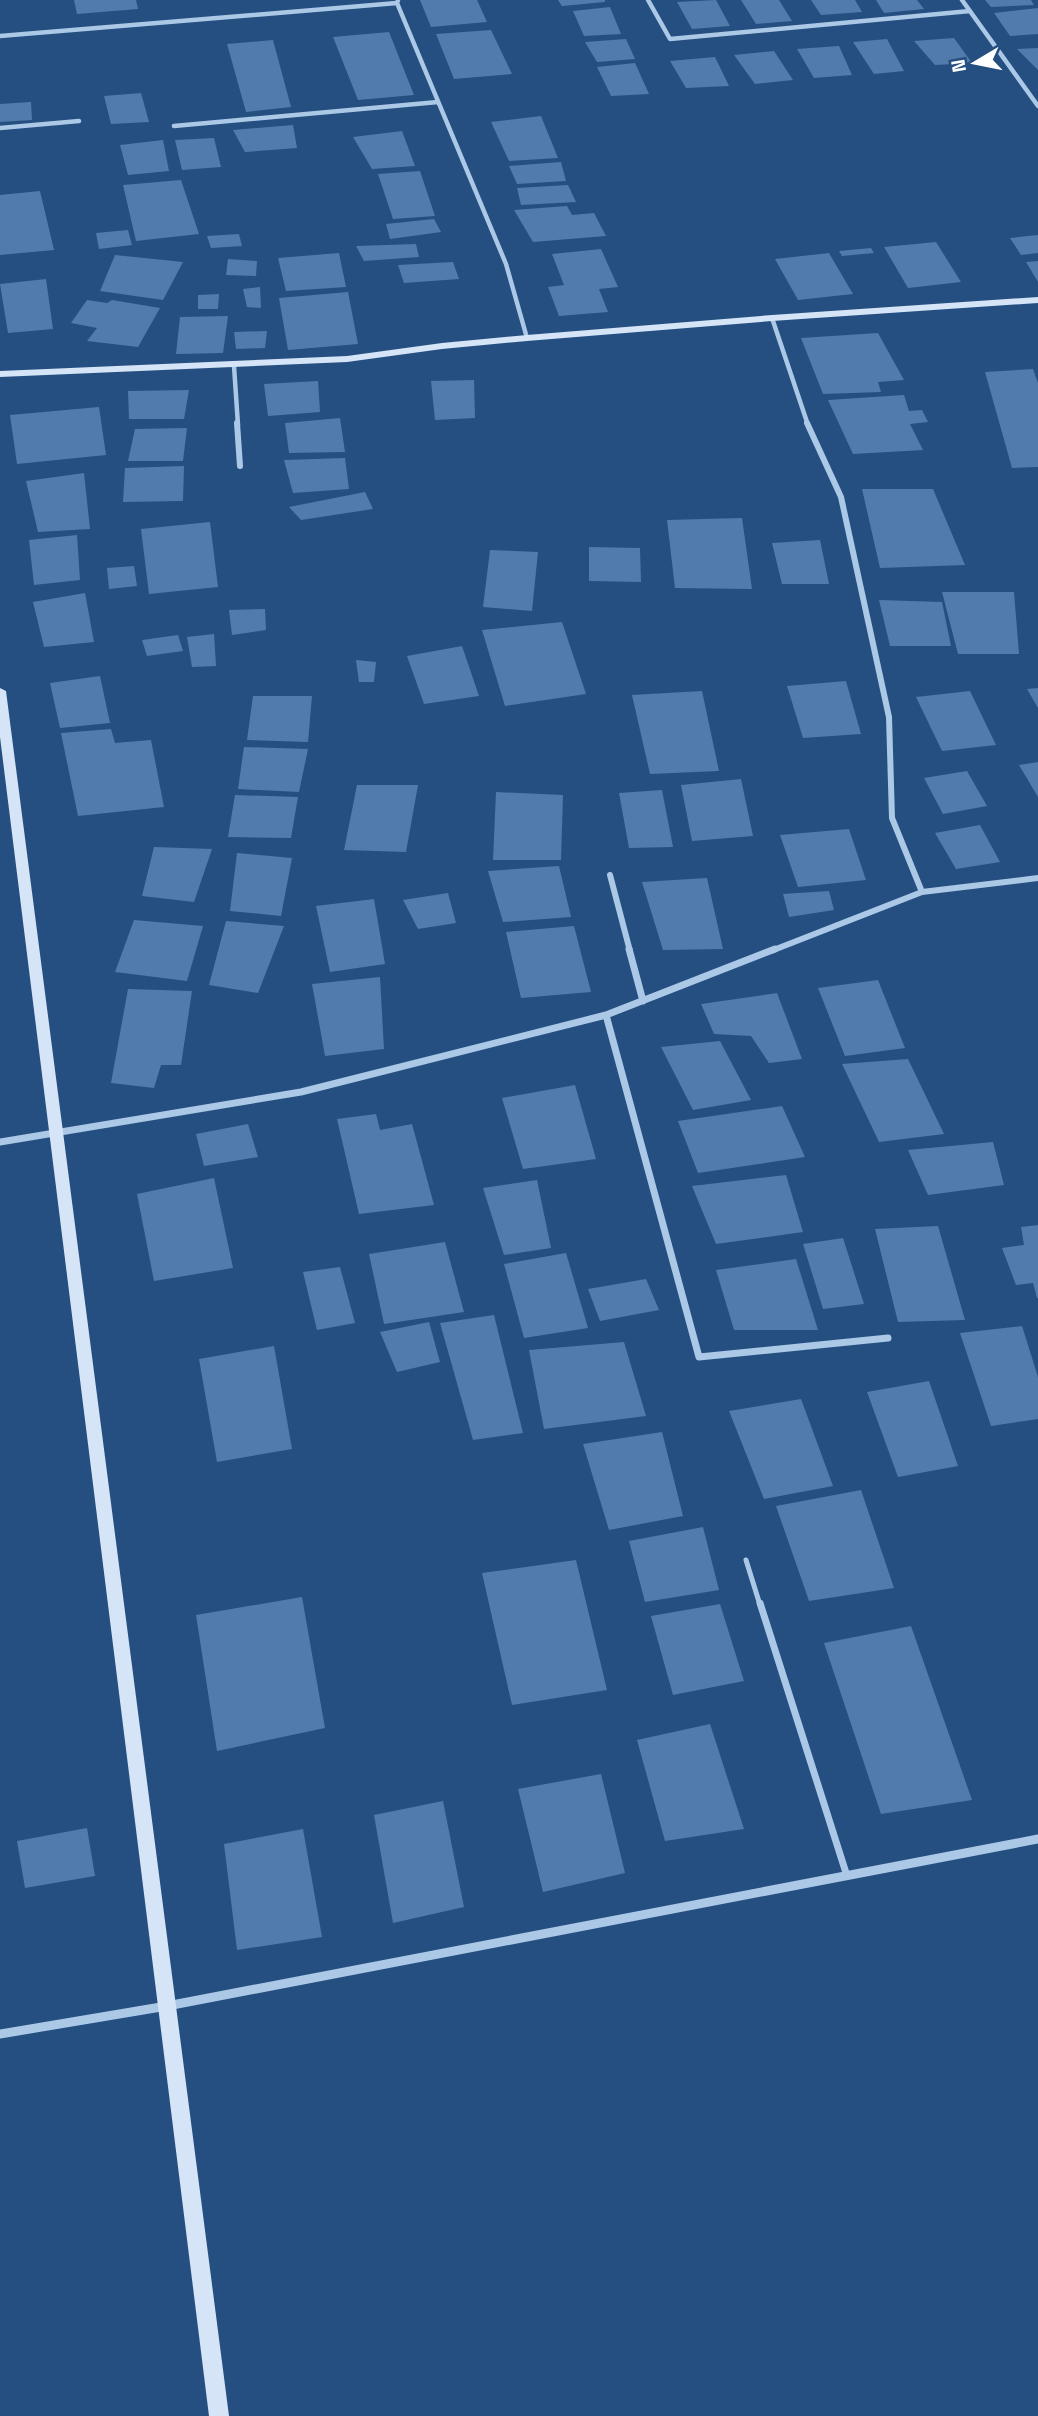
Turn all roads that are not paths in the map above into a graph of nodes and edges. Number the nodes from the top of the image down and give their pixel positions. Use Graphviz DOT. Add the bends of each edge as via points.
graph roads {
  1 [pos="649,0"];
  2 [pos="962,0"];
  3 [pos="397,1"];
  4 [pos="970,11"];
  5 [pos="0,36"];
  6 [pos="438,102"];
  7 [pos="1038,106"];
  8 [pos="79,121"];
  9 [pos="174,126"];
  10 [pos="0,128"];
  11 [pos="1038,300"];
  12 [pos="772,318"];
  13 [pos="527,338"];
  14 [pos="233,366"];
  15 [pos="0,374"];
  16 [pos="240,466"];
  17 [pos="0,691"];
  18 [pos="5,771"];
  19 [pos="610,875"];
  20 [pos="1038,878"];
  21 [pos="922,892"];
  22 [pos="643,1001"];
  23 [pos="606,1015"];
  24 [pos="57,1132"];
  25 [pos="0,1142"];
  26 [pos="888,1338"];
  27 [pos="747,1560"];
  28 [pos="1038,1839"];
  29 [pos="847,1876"];
  30 [pos="167,2006"];
  31 [pos="0,2034"];
  32 [pos="219,2416"];
  1 -- 4 [label="street" via="670,38"];
  2 -- 4 [label="street"];
  3 -- 5 [label="street"];
  3 -- 6 [label="street"];
  4 -- 7 [label="street"];
  6 -- 9 [label="street"];
  6 -- 13 [label="street" via="506,264"];
  8 -- 10 [label="street"];
  11 -- 12 [label="street"];
  12 -- 13 [label="street"];
  12 -- 21 [label="street" via="811,435 841,497 889,717 892,818"];
  13 -- 14 [label="street" via="347,359"];
  14 -- 15 [label="street"];
  14 -- 16 [label="street"];
  17 -- 18 [label="street"];
  18 -- 24 [label="street"];
  19 -- 22 [label="street"];
  20 -- 21 [label="street"];
  21 -- 22 [label="street"];
  22 -- 23 [label="street"];
  23 -- 24 [label="street" via="301,1092"];
  23 -- 26 [label="street" via="699,1357"];
  24 -- 25 [label="street"];
  24 -- 30 [label="street"];
  27 -- 29 [label="lane"];
  28 -- 29 [label="street"];
  29 -- 30 [label="street"];
  30 -- 31 [label="street"];
  30 -- 32 [label="street"];
}
